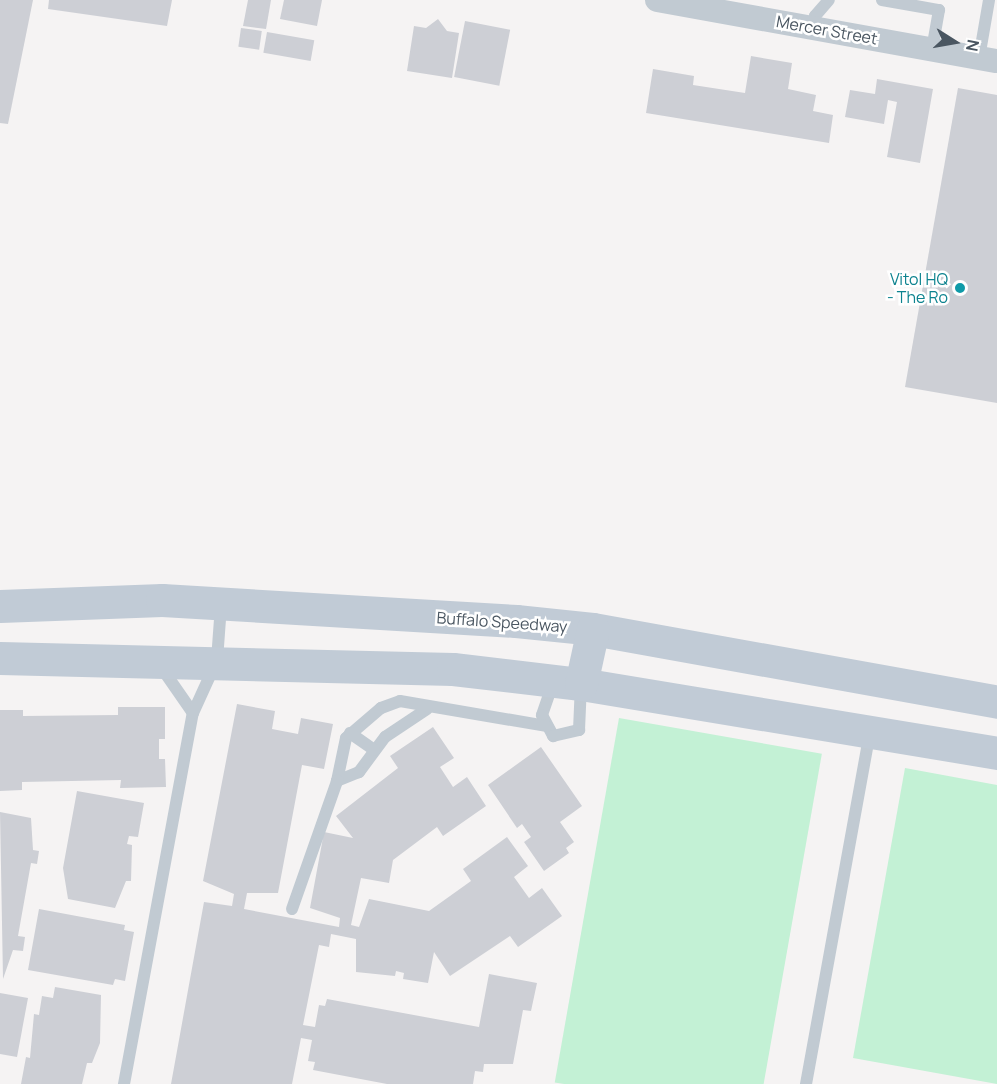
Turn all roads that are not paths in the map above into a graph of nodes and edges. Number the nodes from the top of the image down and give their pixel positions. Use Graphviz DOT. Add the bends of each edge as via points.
graph roads {
  1 [pos="657,0"];
  2 [pos="829,0"];
  3 [pos="882,0"];
  4 [pos="989,0"];
  5 [pos="814,28"];
  6 [pos="932,49"];
  7 [pos="988,59"];
  8 [pos="221,604"];
  9 [pos="0,606"];
  10 [pos="595,620"];
  11 [pos="0,657"];
  12 [pos="154,658"];
  13 [pos="217,660"];
  14 [pos="850,675"];
  15 [pos="567,683"];
  16 [pos="997,702"];
  17 [pos="427,709"];
  18 [pos="193,713"];
  19 [pos="546,726"];
  20 [pos="855,729"];
  21 [pos="350,733"];
  22 [pos="374,750"];
  23 [pos="997,753"];
  24 [pos="337,781"];
  25 [pos="292,909"];
  26 [pos="124,1084"];
  27 [pos="806,1084"];
  1 -- 5 [label="street, Mercer Street"];
  2 -- 5 [label="lane" via="815,16"];
  3 -- 6 [label="lane" via="939,10"];
  4 -- 7 [label="lane"];
  5 -- 6 [label="street, Mercer Street"];
  6 -- 7 [label="street, Mercer Street"];
  8 -- 9 [label="main road, Buffalo Speedway"];
  8 -- 10 [label="main road, Buffalo Speedway"];
  8 -- 13 [label="lane"];
  10 -- 14 [label="main road, Buffalo Speedway"];
  10 -- 15 [label="main road"];
  11 -- 12 [label="main road"];
  12 -- 13 [label="main road"];
  12 -- 18 [label="lane"];
  13 -- 15 [label="main road" via="453,669"];
  13 -- 18 [label="lane"];
  14 -- 16 [label="main road, Buffalo Speedway"];
  14 -- 20 [label="main road"];
  15 -- 19 [label="lane" via="542,715"];
  15 -- 19 [label="lane" via="579,730 553,736"];
  15 -- 20 [label="main road"];
  17 -- 19 [label="lane"];
  17 -- 21 [label="lane" via="400,701 381,708"];
  17 -- 22 [label="lane"];
  18 -- 26 [label="lane"];
  20 -- 23 [label="main road"];
  20 -- 27 [label="lane"];
  21 -- 22 [label="lane"];
  21 -- 24 [label="lane"];
  22 -- 24 [label="lane" via="359,772"];
  24 -- 25 [label="lane"];
}
